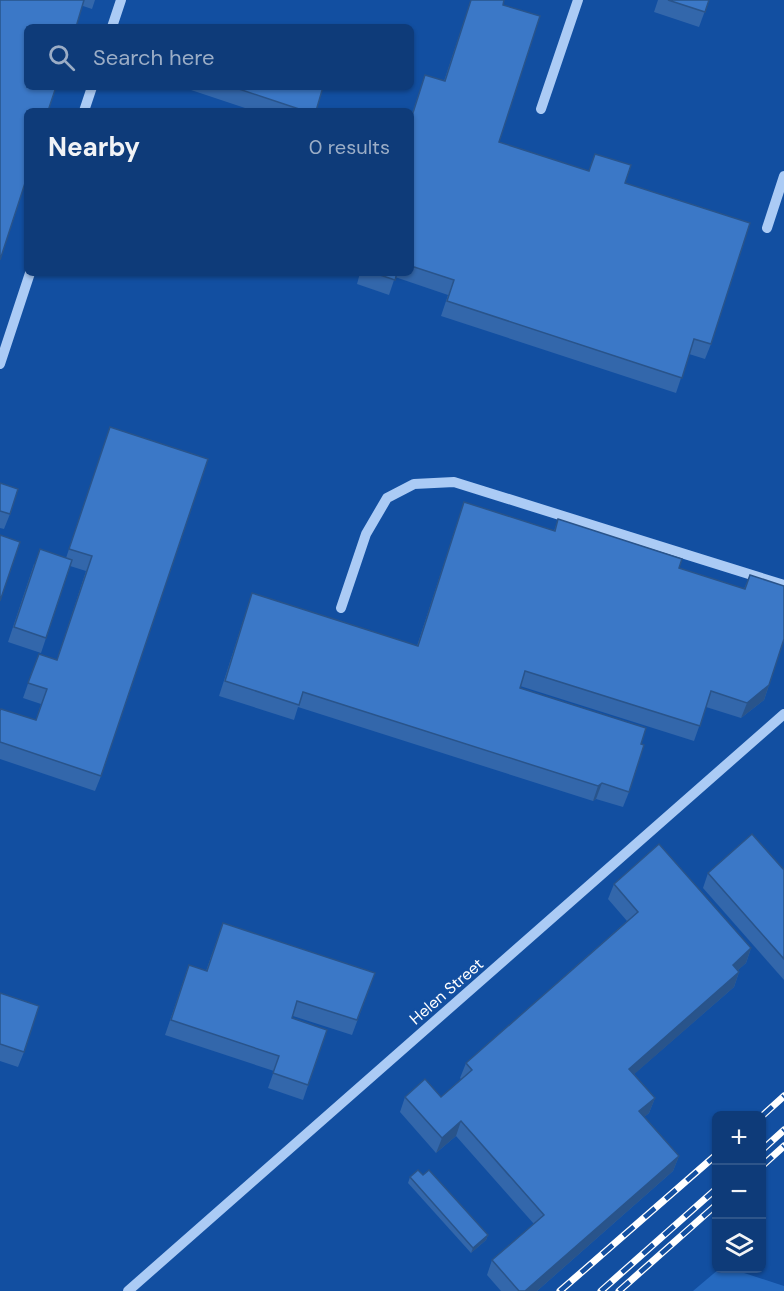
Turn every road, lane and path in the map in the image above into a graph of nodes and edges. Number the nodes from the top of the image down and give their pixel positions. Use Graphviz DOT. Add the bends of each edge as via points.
graph roads {
  1 [pos="121,0"];
  2 [pos="578,0"];
  3 [pos="113,24"];
  4 [pos="91,90"];
  5 [pos="85,108"];
  6 [pos="541,109"];
  7 [pos="784,176"];
  8 [pos="767,228"];
  9 [pos="29,276"];
  10 [pos="2,350"];
  11 [pos="0,364"];
  12 [pos="784,585"];
  13 [pos="341,608"];
  14 [pos="784,714"];
  15 [pos="128,1291"];
  1 -- 3 [label="street"];
  2 -- 6 [label="street"];
  4 -- 5 [label="street"];
  7 -- 8 [label="street"];
  9 -- 10 [label="street"];
  10 -- 11 [label="street"];
  12 -- 13 [label="street" via="454,482 414,484 387,498 366,534"];
  14 -- 15 [label="street, Helen Street"];
}
